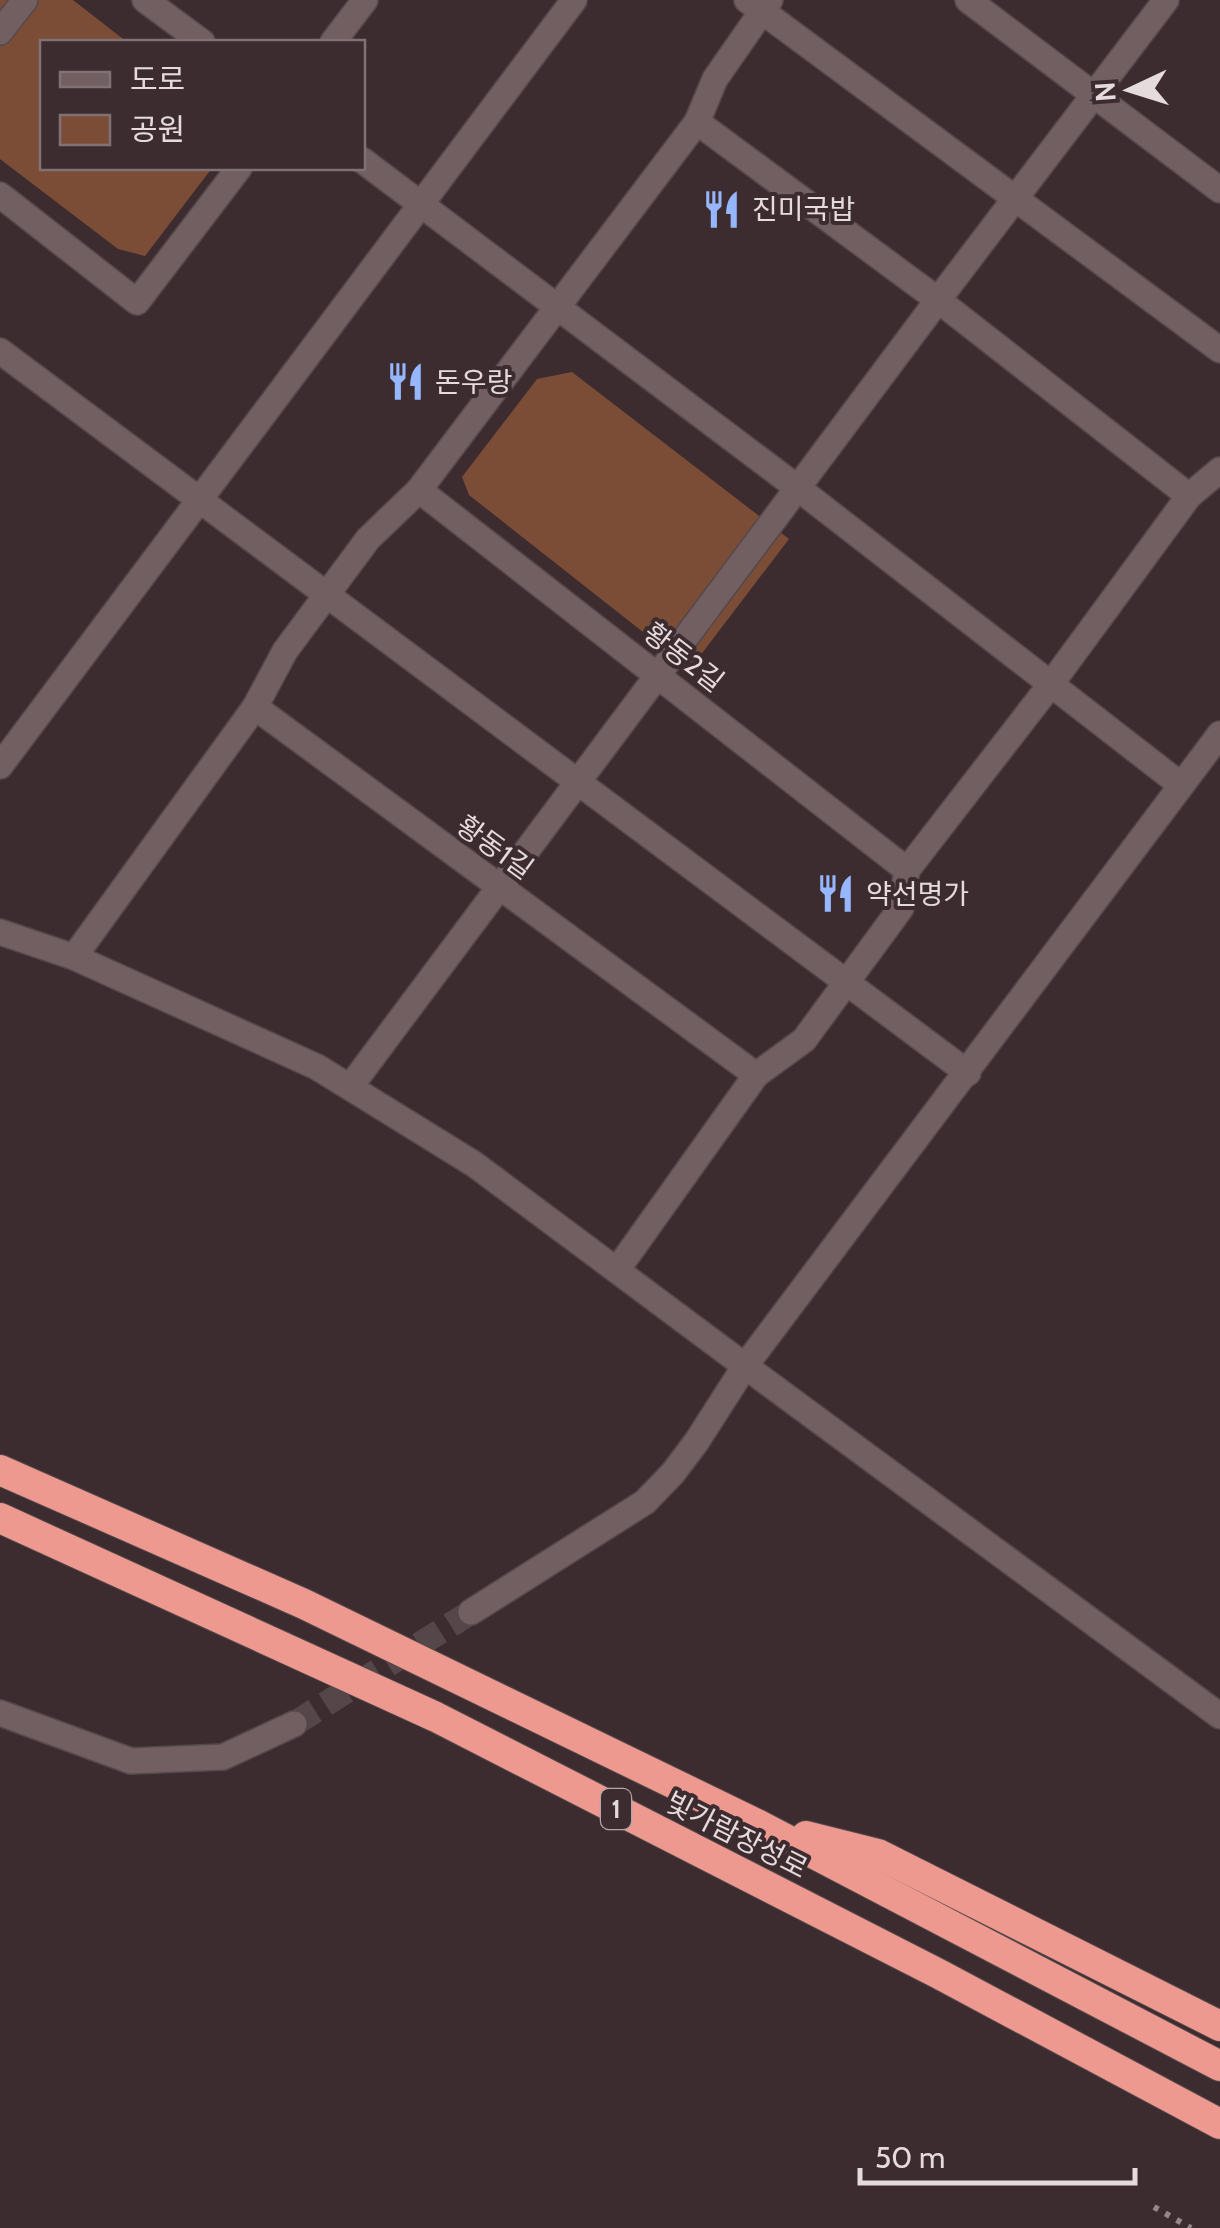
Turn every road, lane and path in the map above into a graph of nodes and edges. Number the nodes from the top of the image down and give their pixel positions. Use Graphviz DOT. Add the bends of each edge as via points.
graph roads {
  1 [pos="24,0"];
  2 [pos="144,0"];
  3 [pos="365,0"];
  4 [pos="574,0"];
  5 [pos="968,0"];
  6 [pos="1166,0"];
  7 [pos="759,4"];
  8 [pos="0,32"];
  9 [pos="199,40"];
  10 [pos="335,40"];
  11 [pos="1094,96"];
  12 [pos="697,122"];
  13 [pos="365,162"];
  14 [pos="237,170"];
  15 [pos="1220,190"];
  16 [pos="0,194"];
  17 [pos="1016,198"];
  18 [pos="421,202"];
  19 [pos="938,300"];
  20 [pos="558,306"];
  21 [pos="1220,350"];
  22 [pos="0,352"];
  23 [pos="1220,470"];
  24 [pos="799,489"];
  25 [pos="419,490"];
  26 [pos="1188,496"];
  27 [pos="199,500"];
  28 [pos="327,595"];
  29 [pos="659,675"];
  30 [pos="1051,684"];
  31 [pos="255,707"];
  32 [pos="1220,734"];
  33 [pos="0,766"];
  34 [pos="578,782"];
  35 [pos="1181,785"];
  36 [pos="907,870"];
  37 [pos="500,887"];
  38 [pos="0,932"];
  39 [pos="74,957"];
  40 [pos="846,982"];
  41 [pos="968,1073"];
  42 [pos="756,1075"];
  43 [pos="350,1087"];
  44 [pos="617,1270"];
  45 [pos="745,1366"];
  46 [pos="0,1470"];
  47 [pos="0,1518"];
  48 [pos="471,1612"];
  49 [pos="0,1713"];
  50 [pos="1220,1716"];
  51 [pos="294,1724"];
  52 [pos="759,1825"];
  53 [pos="1220,2026"];
  54 [pos="1220,2066"];
  55 [pos="1220,2124"];
  56 [pos="1154,2206"];
  57 [pos="1191,2228"];
  1 -- 8 [label="street"];
  2 -- 9 [label="street"];
  3 -- 10 [label="street"];
  4 -- 18 [label="street"];
  5 -- 11 [label="street"];
  6 -- 11 [label="street"];
  7 -- 12 [label="street"];
  7 -- 17 [label="street"];
  11 -- 15 [label="street"];
  11 -- 17 [label="street"];
  12 -- 19 [label="street"];
  12 -- 20 [label="street"];
  13 -- 18 [label="street"];
  14 -- 16 [label="street" via="137,302"];
  17 -- 19 [label="street"];
  17 -- 21 [label="street"];
  18 -- 20 [label="street"];
  18 -- 27 [label="street"];
  19 -- 24 [label="street"];
  19 -- 26 [label="street"];
  20 -- 24 [label="street"];
  20 -- 25 [label="street"];
  22 -- 27 [label="street"];
  23 -- 26 [label="street"];
  24 -- 29 [label="street"];
  24 -- 30 [label="street"];
  25 -- 28 [label="street" via="368,539"];
  25 -- 29 [label="street, 황동2길"];
  26 -- 30 [label="street"];
  27 -- 28 [label="street"];
  27 -- 33 [label="street"];
  28 -- 31 [label="street"];
  28 -- 34 [label="street"];
  29 -- 34 [label="street"];
  29 -- 36 [label="street, 황동2길"];
  30 -- 35 [label="street"];
  30 -- 36 [label="street"];
  31 -- 37 [label="street, 황동1길"];
  31 -- 39 [label="street"];
  32 -- 35 [label="street"];
  34 -- 37 [label="street"];
  34 -- 40 [label="street"];
  35 -- 41 [label="street"];
  36 -- 40 [label="street" via="901,908"];
  37 -- 42 [label="street, 황동1길"];
  37 -- 43 [label="street"];
  38 -- 39 [label="street"];
  39 -- 43 [label="street"];
  40 -- 41 [label="street"];
  40 -- 42 [label="street" via="804,1040"];
  41 -- 45 [label="street"];
  42 -- 44 [label="street"];
  43 -- 44 [label="street" via="474,1164"];
  44 -- 45 [label="street"];
  45 -- 48 [label="street" via="689,1452 645,1502"];
  45 -- 50 [label="street"];
  46 -- 52 [label="highway, 빛가람장성로 / 1" via="304,1604"];
  47 -- 55 [label="highway, 빛가람장성로 / 1" via="436,1717"];
  49 -- 51 [label="street" via="130,1761 222,1757"];
  52 -- 53 [label="highway" via="878,1854"];
  52 -- 54 [label="highway, 빛가람장성로 / 1"];
  56 -- 57 [label="path"];
}
